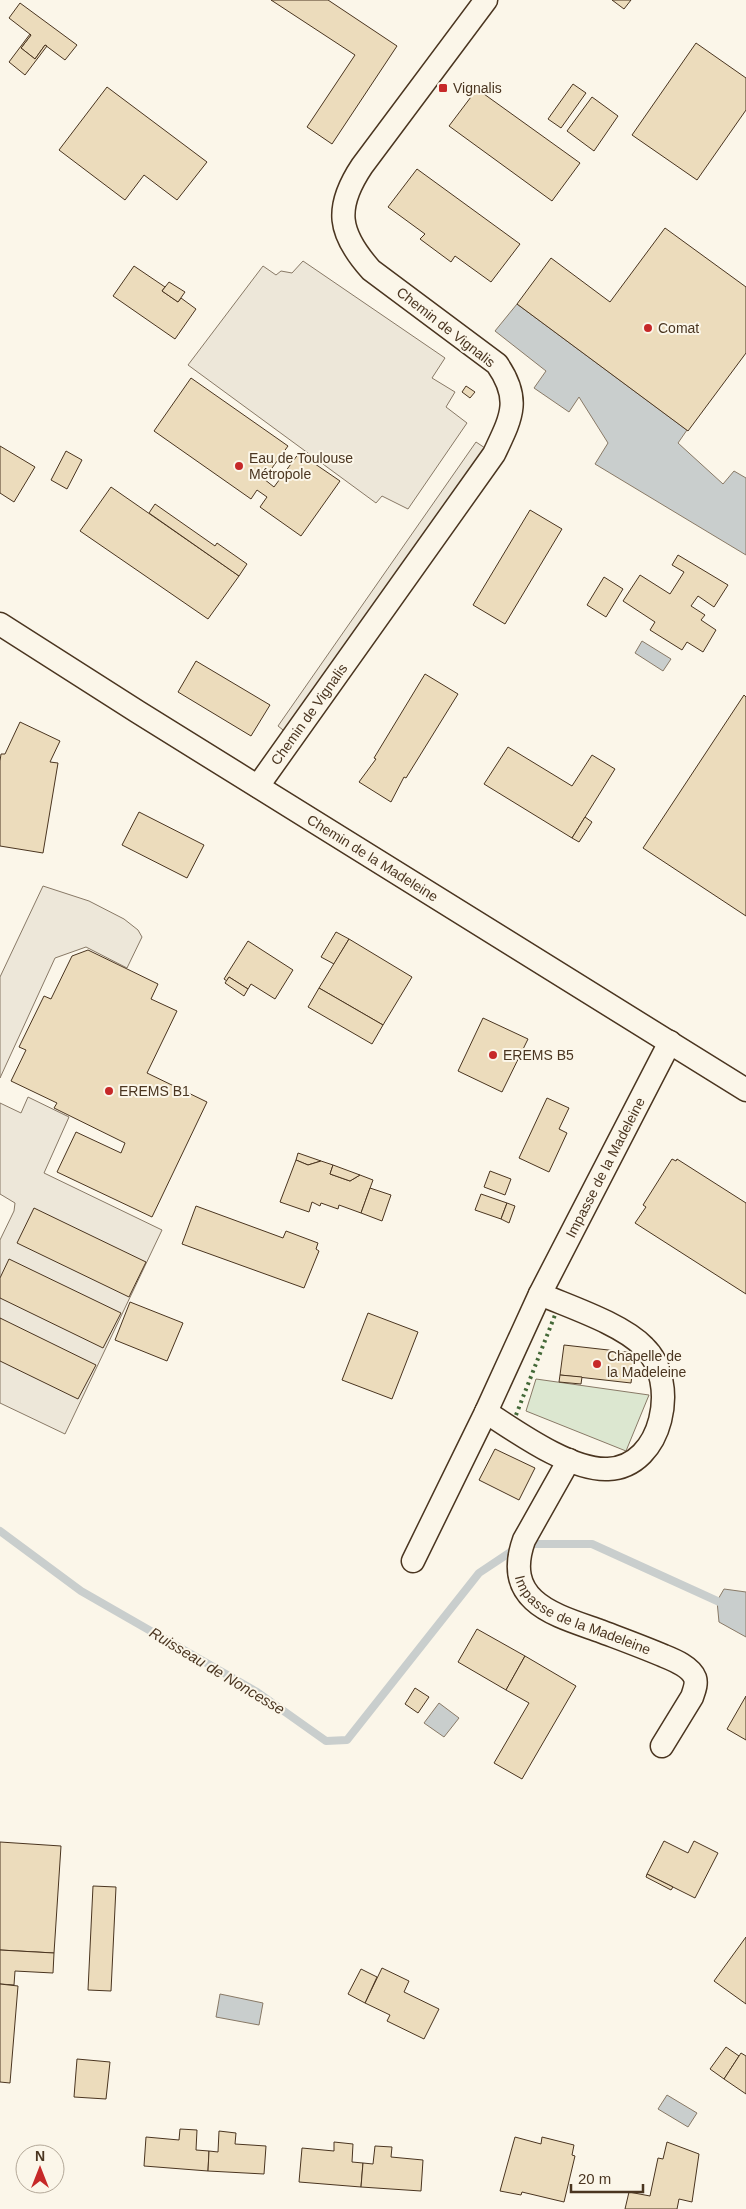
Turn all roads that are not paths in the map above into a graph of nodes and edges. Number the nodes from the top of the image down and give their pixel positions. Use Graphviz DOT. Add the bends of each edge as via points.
graph roads {
  1 [pos="486,0"];
  2 [pos="0,624"];
  3 [pos="258,786"];
  4 [pos="670,1042"];
  5 [pos="746,1090"];
  6 [pos="540,1294"];
  7 [pos="486,1412"];
  8 [pos="569,1460"];
  9 [pos="413,1562"];
  10 [pos="662,1746"];
  1 -- 3 [label="street, Chemin de Vignalis" via="362,166 348,191 343,212 344,229 354,251 371,270 497,364 508,380 512,401 509,422 494,454"];
  2 -- 3 [label="street, Chemin de la Madeleine"];
  3 -- 4 [label="street, Chemin de la Madeleine"];
  4 -- 5 [label="street, Chemin de la Madeleine"];
  4 -- 6 [label="street, Impasse de la Madeleine"];
  6 -- 7 [label="street, Impasse de la Madeleine"];
  6 -- 8 [label="street" via="632,1336 653,1357 662,1382 657,1427 638,1459 608,1469"];
  7 -- 8 [label="street" via="529,1440"];
  7 -- 9 [label="street, Impasse de la Madeleine"];
  8 -- 10 [label="street, Impasse de la Madeleine" via="524,1540 519,1553 521,1578 528,1594 551,1614 629,1641 674,1660 690,1671 695,1678 692,1697"];
}
